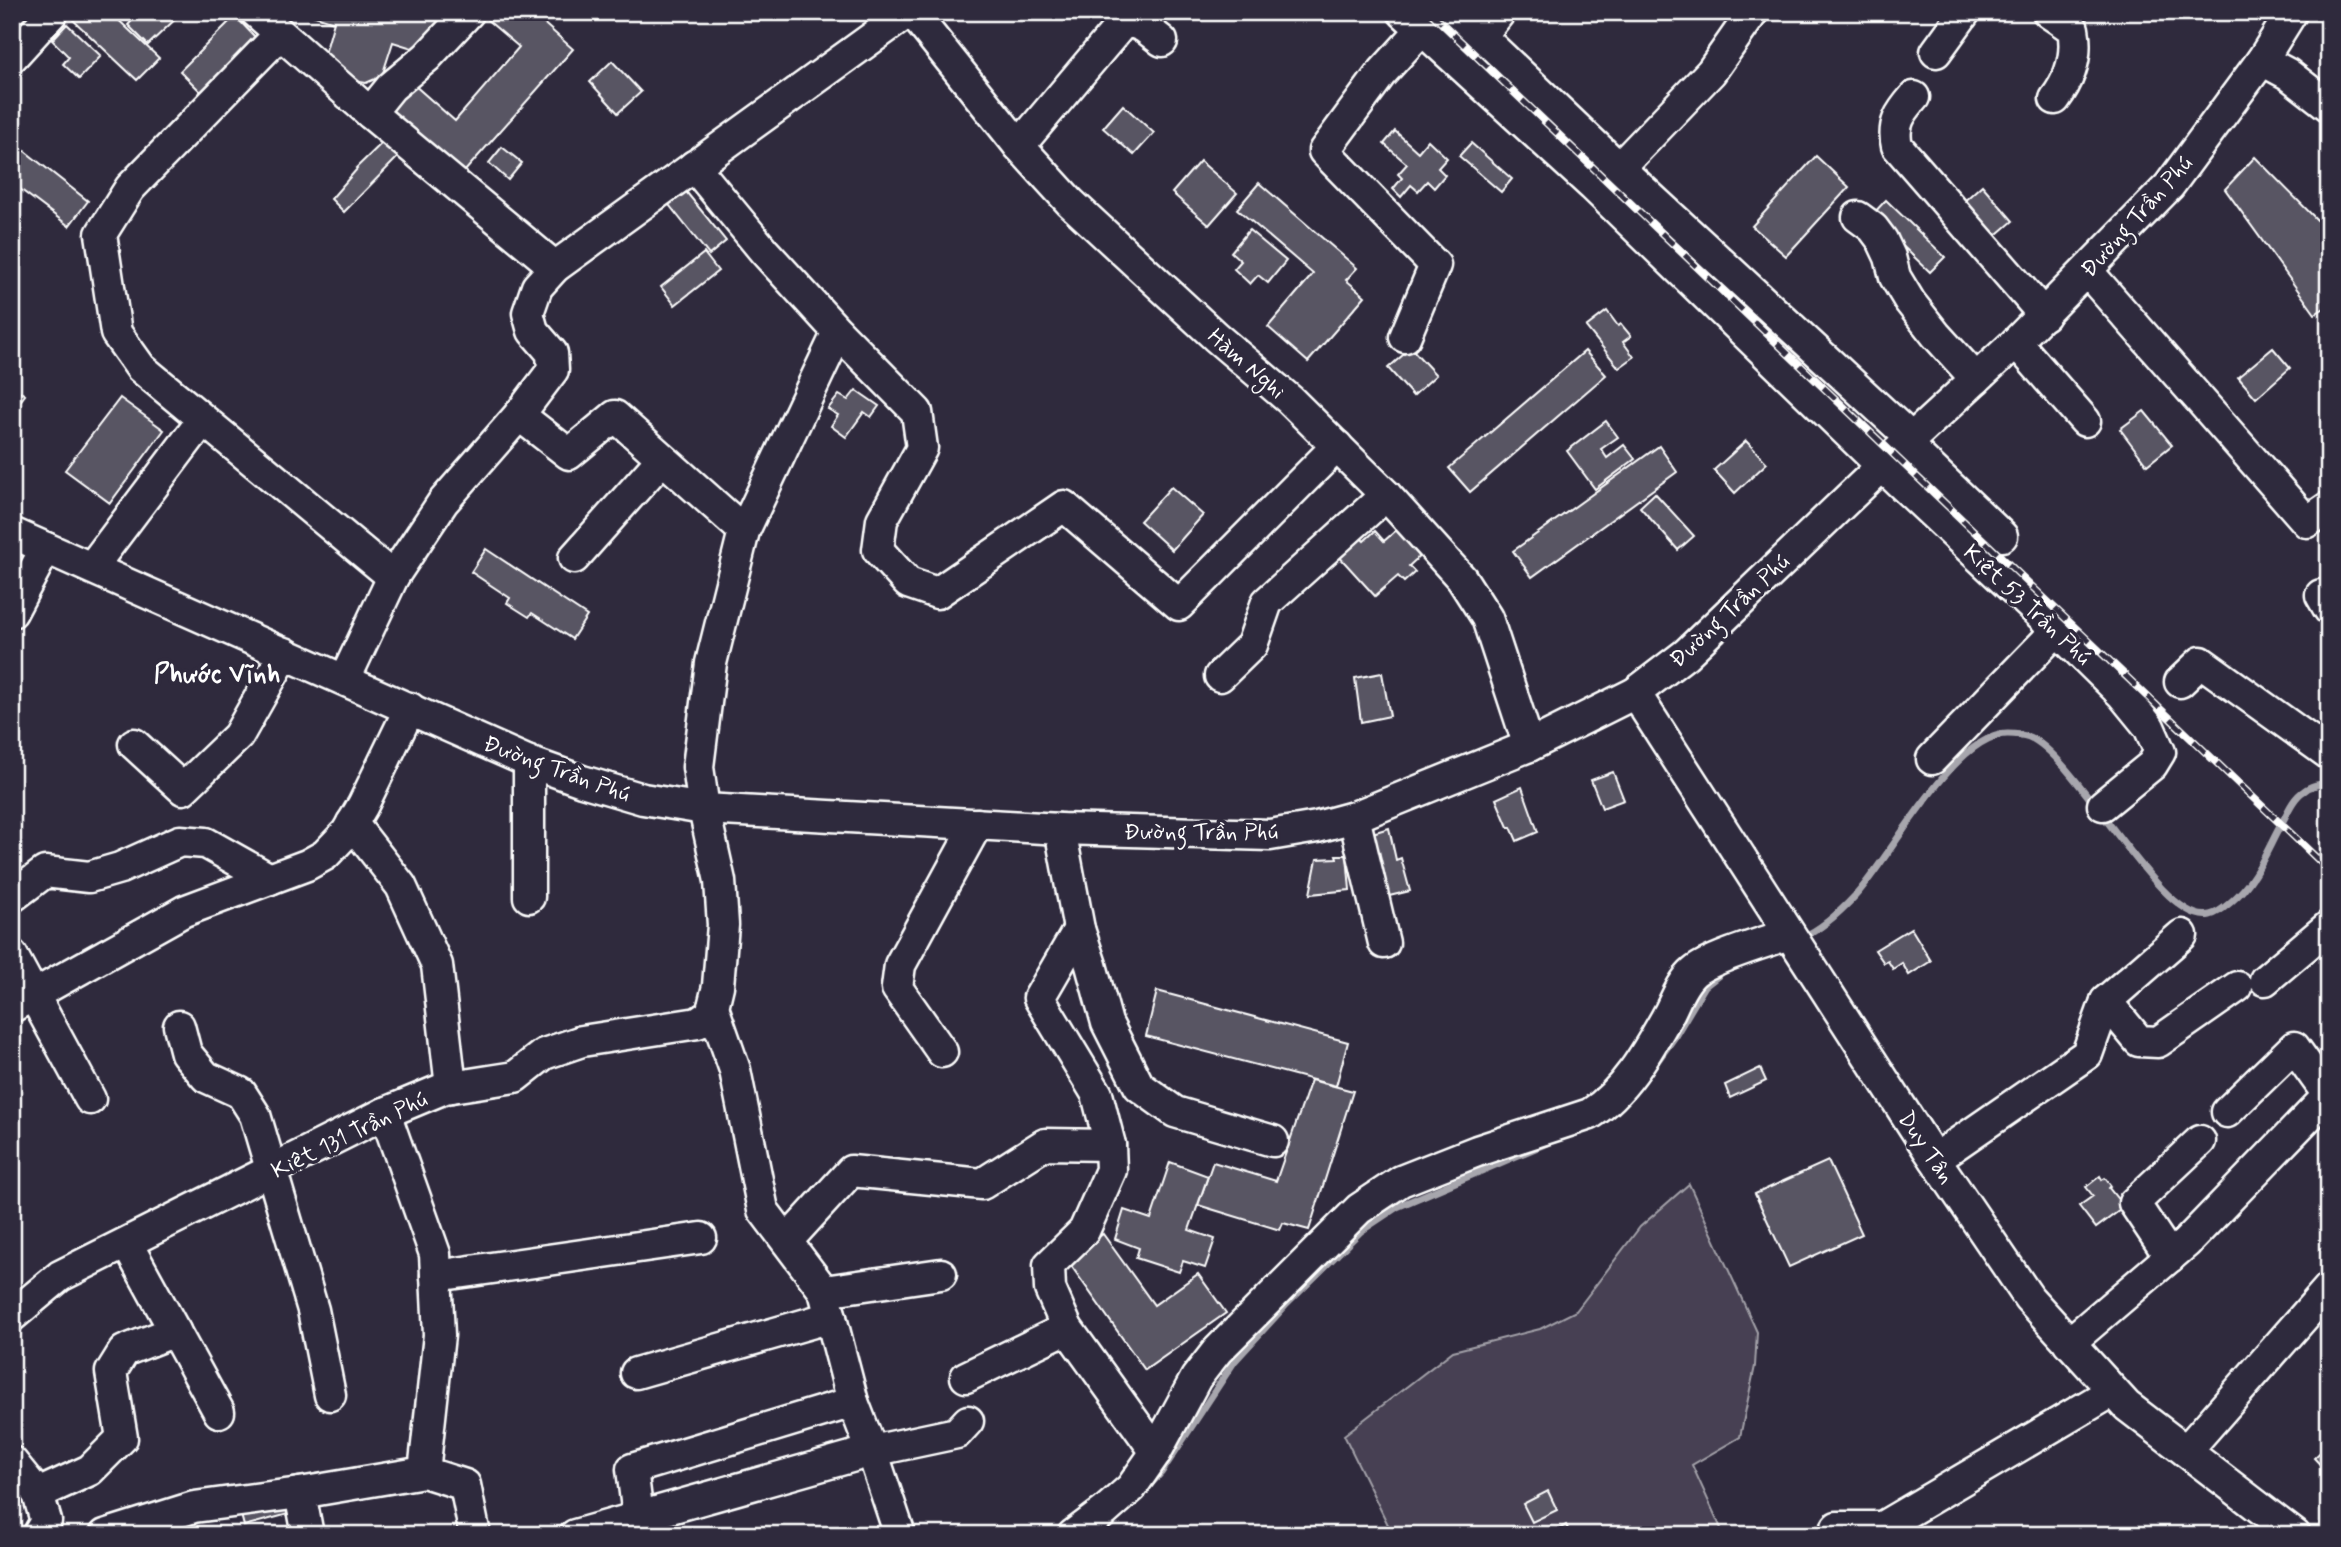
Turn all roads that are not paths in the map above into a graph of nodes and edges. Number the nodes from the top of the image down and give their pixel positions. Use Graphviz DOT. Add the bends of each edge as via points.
graph roads {
  1 [pos="53,12"];
  2 [pos="256,12"];
  3 [pos="469,12"];
  4 [pos="910,12"];
  5 [pos="1455,12"];
  6 [pos="1500,12"];
  7 [pos="1753,12"];
  8 [pos="1965,12"];
  9 [pos="2048,12"];
  10 [pos="2292,12"];
  11 [pos="1412,20"];
  12 [pos="280,34"];
  13 [pos="1482,36"];
  14 [pos="1162,41"];
  15 [pos="1936,52"];
  16 [pos="12,57"];
  17 [pos="2262,60"];
  18 [pos="1914,97"];
  19 [pos="2056,99"];
  20 [pos="2329,106"];
  21 [pos="370,113"];
  22 [pos="1019,146"];
  23 [pos="694,166"];
  24 [pos="1619,168"];
  25 [pos="1858,217"];
  26 [pos="555,267"];
  27 [pos="2087,271"];
  28 [pos="2044,315"];
  29 [pos="838,332"];
  30 [pos="1405,337"];
  31 [pos="2016,342"];
  32 [pos="1976,379"];
  33 [pos="519,415"];
  34 [pos="202,421"];
  35 [pos="2085,421"];
  36 [pos="1909,442"];
  37 [pos="1337,446"];
  38 [pos="662,459"];
  39 [pos="1882,466"];
  40 [pos="1386,495"];
  41 [pos="2329,508"];
  42 [pos="744,531"];
  43 [pos="12,533"];
  44 [pos="2002,536"];
  45 [pos="46,548"];
  46 [pos="574,558"];
  47 [pos="92,567"];
  48 [pos="393,578"];
  49 [pos="12,612"];
  50 [pos="2057,630"];
  51 [pos="285,653"];
  52 [pos="1220,676"];
  53 [pos="345,679"];
  54 [pos="2180,682"];
  55 [pos="1635,692"];
  56 [pos="410,708"];
  57 [pos="134,744"];
  58 [pos="1529,746"];
  59 [pos="2329,754"];
  60 [pos="1932,759"];
  61 [pos="530,762"];
  62 [pos="2103,805"];
  63 [pos="704,810"];
  64 [pos="1354,817"];
  65 [pos="352,823"];
  66 [pos="977,824"];
  67 [pos="1060,829"];
  68 [pos="271,879"];
  69 [pos="12,897"];
  70 [pos="529,897"];
  71 [pos="2329,926"];
  72 [pos="1079,929"];
  73 [pos="2182,935"];
  74 [pos="1793,940"];
  75 [pos="1384,943"];
  76 [pos="12,955"];
  77 [pos="23,1001"];
  78 [pos="2106,1001"];
  79 [pos="713,1007"];
  80 [pos="179,1026"];
  81 [pos="942,1052"];
  82 [pos="451,1087"];
  83 [pos="2329,1096"];
  84 [pos="90,1099"];
  85 [pos="2227,1112"];
  86 [pos="385,1113"];
  87 [pos="1273,1141"];
  88 [pos="2200,1141"];
  89 [pos="1110,1145"];
  90 [pos="1935,1159"];
  91 [pos="272,1171"];
  92 [pos="701,1238"];
  93 [pos="787,1241"];
  94 [pos="127,1244"];
  95 [pos="2170,1257"];
  96 [pos="941,1275"];
  97 [pos="436,1276"];
  98 [pos="2329,1288"];
  99 [pos="828,1304"];
  100 [pos="13,1315"];
  101 [pos="1067,1328"];
  102 [pos="175,1331"];
  103 [pos="2069,1343"];
  104 [pos="635,1373"];
  105 [pos="966,1377"];
  106 [pos="2113,1391"];
  107 [pos="330,1395"];
  108 [pos="853,1402"];
  109 [pos="219,1412"];
  110 [pos="968,1421"];
  111 [pos="872,1451"];
  112 [pos="2186,1451"];
  113 [pos="1156,1452"];
  114 [pos="12,1462"];
  115 [pos="424,1472"];
  116 [pos="300,1493"];
  117 [pos="38,1494"];
  118 [pos="638,1516"];
  119 [pos="1837,1527"];
  120 [pos="117,1533"];
  121 [pos="38,1535"];
  122 [pos="308,1535"];
  123 [pos="475,1535"];
  124 [pos="575,1535"];
  125 [pos="900,1535"];
  126 [pos="1073,1535"];
  127 [pos="2295,1535"];
  1 -- 16 [label="street"];
  2 -- 12 [label="street"];
  3 -- 21 [label="street"];
  4 -- 22 [label="street, Hàm Nghi"];
  4 -- 23 [label="street"];
  5 -- 13 [label="street"];
  6 -- 13 [label="street"];
  7 -- 24 [label="street" via="1711,72"];
  8 -- 15 [label="street"];
  9 -- 19 [label="street" via="2073,29 2074,36 2071,71"];
  10 -- 17 [label="street, Đường Trần Phú"];
  11 -- 30 [label="street" via="1380,75 1324,151 1435,265"];
  11 -- 39 [label="street, Kiệt 53 Trần Phú" via="1593,186"];
  12 -- 21 [label="street"];
  12 -- 34 [label="street" via="130,188 101,234 116,333 141,368"];
  13 -- 24 [label="street"];
  14 -- 22 [label="street" via="1132,22 1121,25"];
  17 -- 20 [label="street"];
  17 -- 27 [label="street, Đường Trần Phú" via="2169,186"];
  18 -- 28 [label="street" via="1899,114 1893,131 1897,146"];
  21 -- 26 [label="street"];
  22 -- 37 [label="street, Hàm Nghi" via="1146,274"];
  23 -- 26 [label="street"];
  23 -- 29 [label="street"];
  24 -- 36 [label="street"];
  25 -- 32 [label="street" via="1882,240 1910,302"];
  26 -- 33 [label="street" via="537,287 528,313 533,331 552,353 553,370"];
  27 -- 28 [label="street, Đường Trần Phú"];
  27 -- 41 [label="street" via="2307,522"];
  28 -- 31 [label="street, Đường Trần Phú"];
  29 -- 37 [label="street" via="917,412 922,449 882,520 878,550 908,583 937,593 1064,506 1179,605"];
  29 -- 42 [label="street"];
  31 -- 32 [label="street, Đường Trần Phú"];
  31 -- 35 [label="street"];
  32 -- 36 [label="street, Đường Trần Phú"];
  33 -- 38 [label="street" via="569,454 615,416"];
  33 -- 48 [label="street" via="443,502"];
  34 -- 47 [label="street"];
  34 -- 48 [label="street"];
  36 -- 39 [label="street, Đường Trần Phú"];
  36 -- 44 [label="street"];
  37 -- 40 [label="street, Hàm Nghi"];
  38 -- 42 [label="street"];
  38 -- 46 [label="street"];
  39 -- 50 [label="street, Kiệt 53 Trần Phú"];
  39 -- 55 [label="street, Đường Trần Phú" via="1686,654"];
  40 -- 52 [label="street" via="1267,602 1252,645"];
  40 -- 58 [label="street, Hàm Nghi" via="1462,579 1487,618"];
  42 -- 63 [label="street" via="711,663 698,767"];
  43 -- 45 [label="street, Đường Trần Phú"];
  45 -- 47 [label="street, Đường Trần Phú"];
  45 -- 49 [label="street"];
  47 -- 51 [label="street, Đường Trần Phú"];
  48 -- 53 [label="street"];
  50 -- 60 [label="street"];
  50 -- 62 [label="street, Kiệt 53 Trần Phú" via="2129,702 2150,727 2160,752 2152,765"];
  51 -- 53 [label="street, Đường Trần Phú"];
  51 -- 57 [label="street" via="238,736 183,789"];
  53 -- 56 [label="street, Đường Trần Phú"];
  54 -- 59 [label="street" via="2202,662"];
  55 -- 58 [label="street, Đường Trần Phú"];
  55 -- 74 [label="street, Duy Tân"];
  56 -- 61 [label="street, Đường Trần Phú"];
  56 -- 65 [label="street"];
  58 -- 64 [label="street, Đường Trần Phú"];
  61 -- 63 [label="street, Đường Trần Phú" via="643,799"];
  61 -- 70 [label="street"];
  63 -- 66 [label="street, Đường Trần Phú"];
  63 -- 79 [label="street" via="720,881 723,925"];
  64 -- 67 [label="street, Đường Trần Phú" via="1270,835"];
  64 -- 75 [label="street"];
  65 -- 68 [label="street" via="325,855"];
  65 -- 82 [label="street" via="401,886 438,965"];
  66 -- 67 [label="street, Đường Trần Phú"];
  66 -- 81 [label="street" via="900,965 898,988"];
  67 -- 72 [label="street"];
  68 -- 69 [label="street" via="206,844 180,841 89,877 45,872"];
  68 -- 77 [label="street" via="184,911"];
  71 -- 78 [label="street" via="2251,984 2158,1042 2139,1041"];
  72 -- 87 [label="street" via="1107,1023 1139,1086 1175,1112"];
  72 -- 89 [label="street" via="1039,998 1097,1094"];
  73 -- 78 [label="street"];
  74 -- 90 [label="street, Duy Tân"];
  74 -- 113 [label="street" via="1697,970 1685,983 1649,1049 1613,1097 1590,1114 1401,1181 1359,1209 1206,1364"];
  76 -- 77 [label="street"];
  77 -- 84 [label="street"];
  78 -- 90 [label="street" via="2087,1054"];
  79 -- 82 [label="street, Kiệt 131 Trần Phú" via="698,1023 582,1041 544,1054 515,1077"];
  79 -- 93 [label="street" via="735,1070 763,1210"];
  80 -- 91 [label="street" via="186,1052 206,1077 241,1093 255,1115"];
  82 -- 86 [label="street, Kiệt 131 Trần Phú"];
  83 -- 85 [label="street" via="2294,1047"];
  83 -- 95 [label="street"];
  86 -- 91 [label="street, Kiệt 131 Trần Phú"];
  86 -- 97 [label="street" via="435,1254"];
  88 -- 95 [label="street" via="2134,1203"];
  89 -- 93 [label="street" via="1045,1144 982,1184 851,1171"];
  89 -- 101 [label="street" via="1111,1170 1084,1231 1049,1265 1050,1289"];
  90 -- 103 [label="street, Duy Tân" via="2029,1298"];
  91 -- 94 [label="street, Kiệt 131 Trần Phú"];
  91 -- 107 [label="street" via="313,1310"];
  92 -- 97 [label="street"];
  93 -- 99 [label="street"];
  94 -- 100 [label="street, Kiệt 131 Trần Phú" via="60,1276"];
  94 -- 102 [label="street"];
  95 -- 103 [label="street"];
  96 -- 99 [label="street"];
  97 -- 115 [label="street" via="439,1335"];
  98 -- 112 [label="street"];
  99 -- 104 [label="street"];
  99 -- 108 [label="street"];
  101 -- 105 [label="street"];
  101 -- 113 [label="street"];
  102 -- 109 [label="street"];
  102 -- 117 [label="street" via="124,1351 111,1372 122,1438 90,1469"];
  103 -- 106 [label="street, Duy Tân"];
  106 -- 112 [label="street, Duy Tân"];
  106 -- 119 [label="street" via="1882,1527"];
  108 -- 111 [label="street"];
  108 -- 118 [label="street" via="632,1469"];
  110 -- 111 [label="street" via="957,1433"];
  111 -- 118 [label="street"];
  111 -- 125 [label="street"];
  112 -- 127 [label="street, Duy Tân"];
  113 -- 126 [label="street" via="1131,1488"];
  114 -- 117 [label="street"];
  115 -- 116 [label="street"];
  115 -- 123 [label="street" via="465,1485"];
  116 -- 120 [label="street" via="194,1507"];
  116 -- 122 [label="street"];
  117 -- 121 [label="street" via="46,1521"];
  118 -- 124 [label="street"];
}
